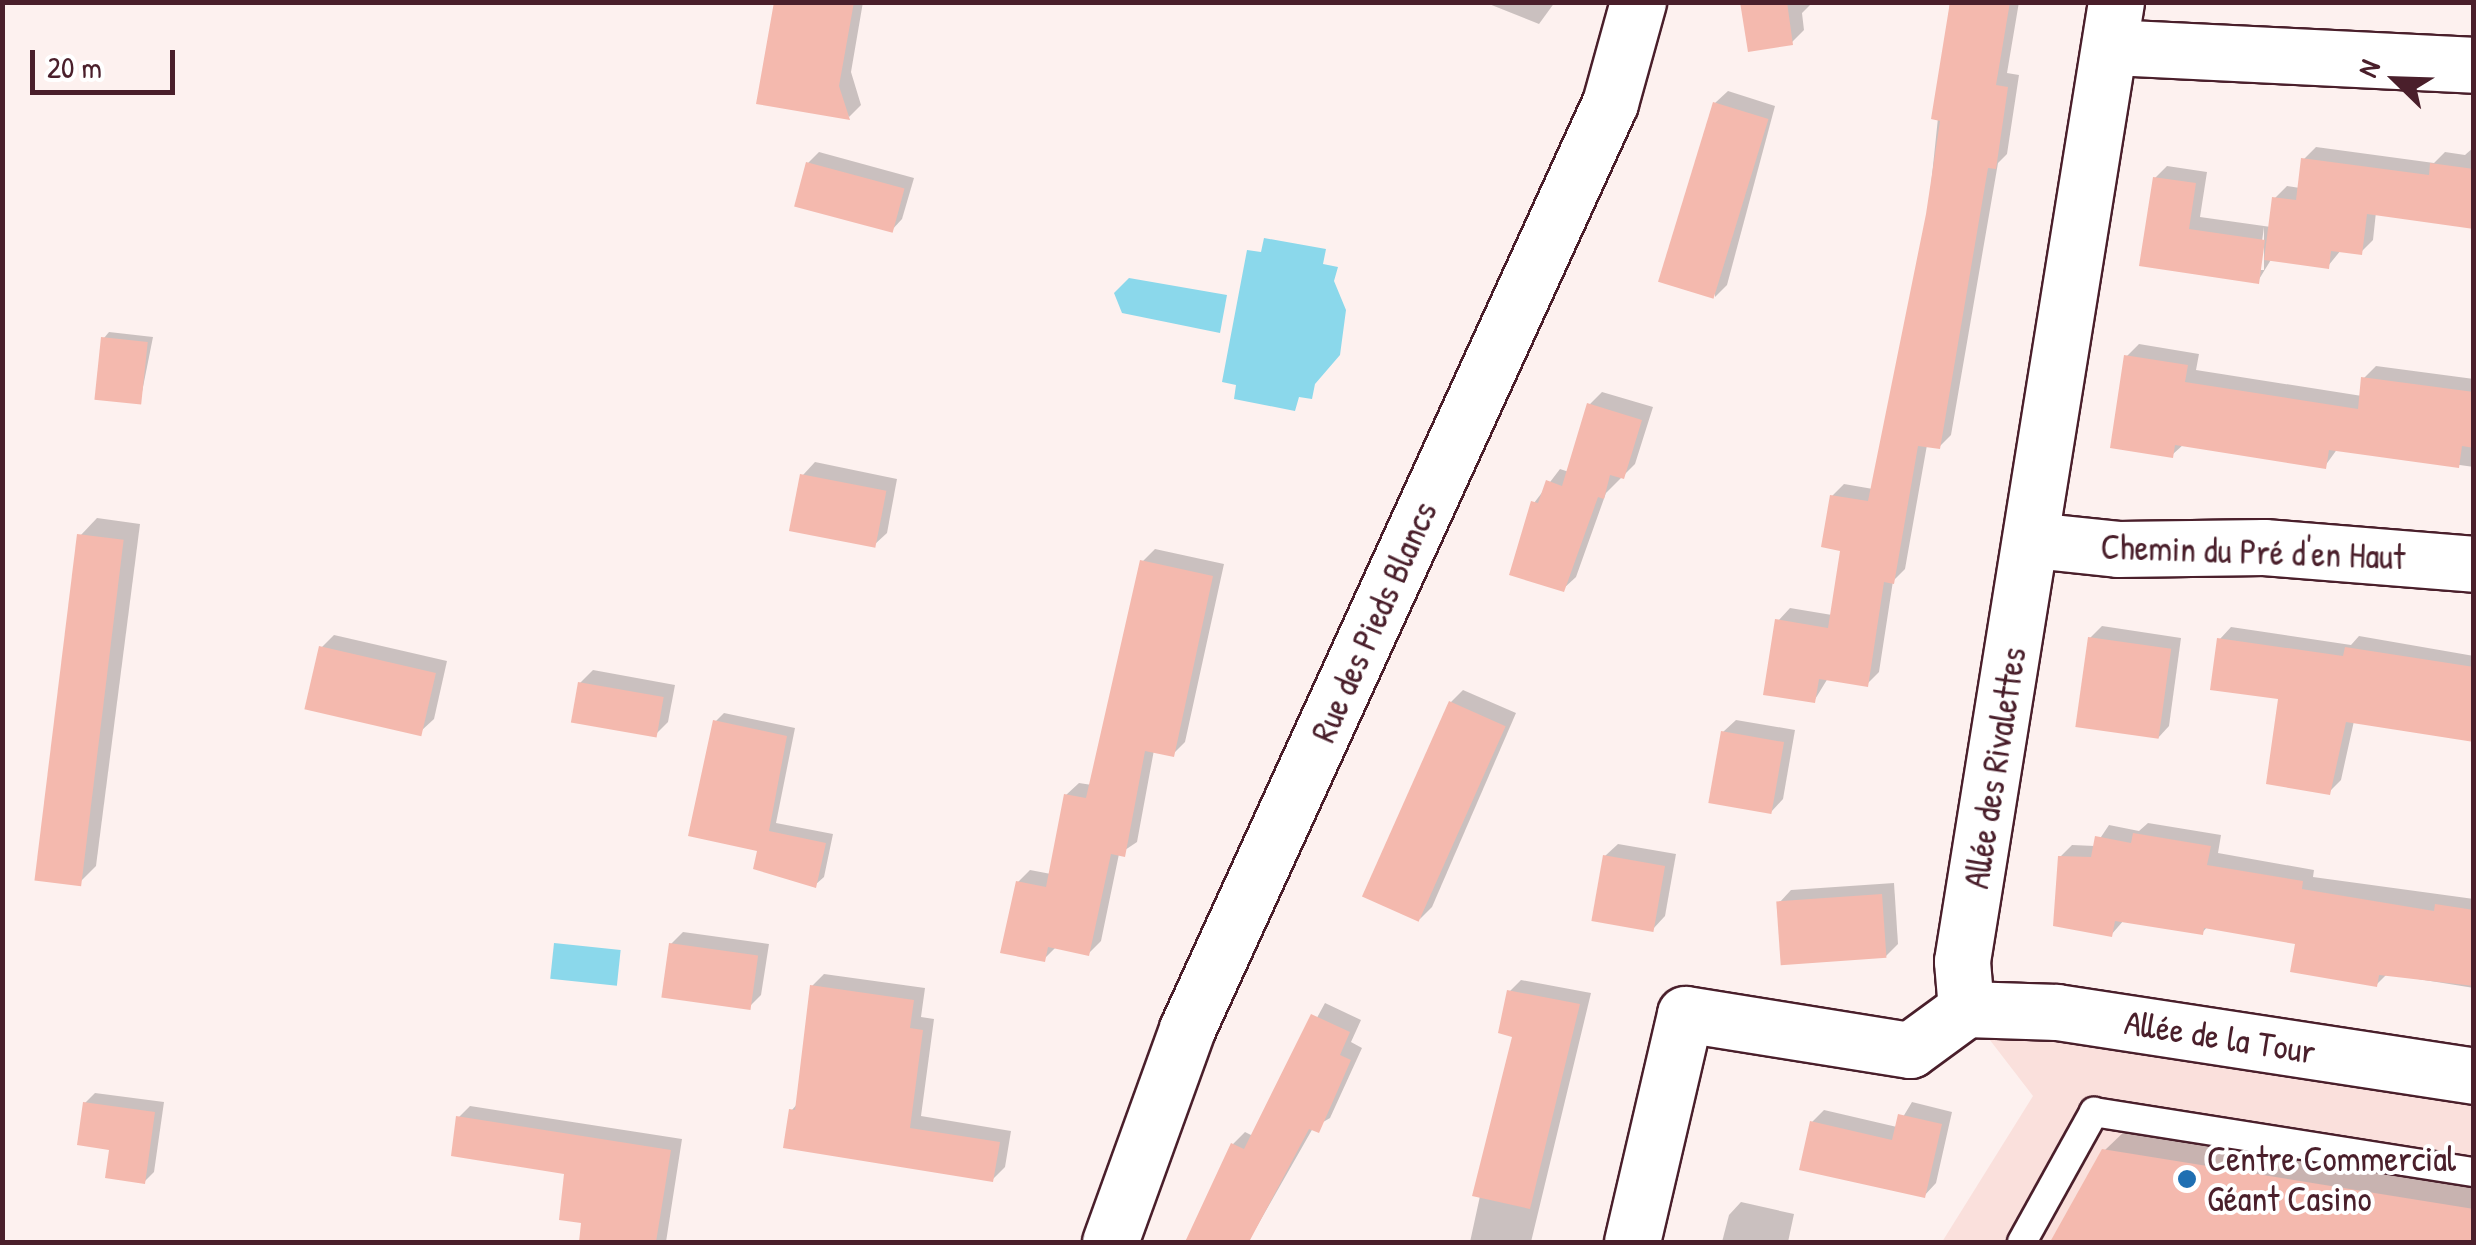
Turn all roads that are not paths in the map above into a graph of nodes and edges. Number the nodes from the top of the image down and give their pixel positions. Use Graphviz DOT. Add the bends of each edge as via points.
graph roads {
  1 [pos="1638,2"];
  2 [pos="2113,25"];
  3 [pos="2474,64"];
  4 [pos="2033,540"];
  5 [pos="2474,564"];
  6 [pos="1966,1008"];
  7 [pos="2474,1076"];
  8 [pos="2474,1172"];
  9 [pos="1110,1242"];
  10 [pos="1632,1242"];
  11 [pos="2022,1242"];
  1 -- 9 [label="street, Rue des Pieds Blancs" via="1610,103 1187,1029"];
  2 -- 3 [label="street"];
  2 -- 4 [label="street, Allée des Rivalettes"];
  4 -- 5 [label="street, Chemin du Pré d'en Haut" via="2118,549 2264,547"];
  4 -- 6 [label="street, Allée des Rivalettes" via="1962,961"];
  6 -- 7 [label="street, Allée de la Tour" via="2057,1012"];
  6 -- 10 [label="street" via="1910,1050 1684,1014"];
  8 -- 11 [label="lane" via="2094,1112"];
}
